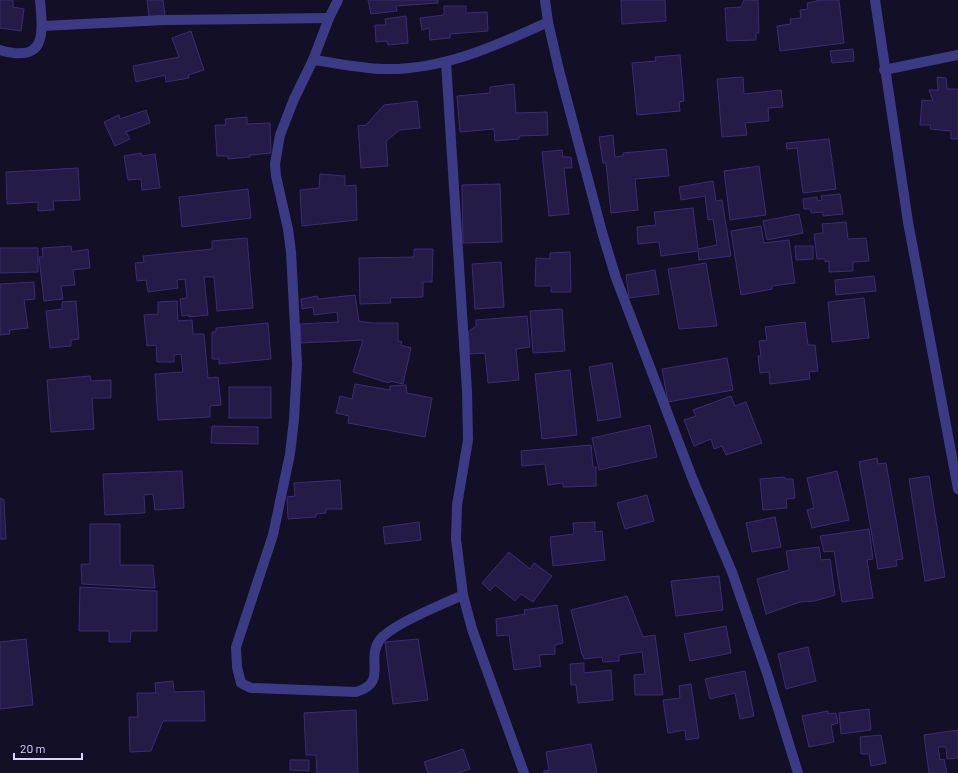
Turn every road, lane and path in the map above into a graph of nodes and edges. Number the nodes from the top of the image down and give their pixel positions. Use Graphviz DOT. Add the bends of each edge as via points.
graph roads {
  1 [pos="40,0"];
  2 [pos="338,0"];
  3 [pos="545,0"];
  4 [pos="875,0"];
  5 [pos="329,18"];
  6 [pos="548,22"];
  7 [pos="42,26"];
  8 [pos="0,50"];
  9 [pos="958,55"];
  10 [pos="313,60"];
  11 [pos="446,62"];
  12 [pos="884,70"];
  13 [pos="958,490"];
  14 [pos="462,595"];
  15 [pos="524,773"];
  16 [pos="798,773"];
  1 -- 7 [label="street"];
  2 -- 5 [label="street"];
  3 -- 6 [label="street"];
  4 -- 12 [label="street"];
  5 -- 7 [label="street" via="165,20"];
  5 -- 10 [label="street"];
  6 -- 11 [label="street" via="501,44"];
  6 -- 16 [label="street" via="616,278 693,480 732,572"];
  7 -- 8 [label="street" via="41,42 32,51 21,53"];
  9 -- 12 [label="street"];
  10 -- 11 [label="street" via="382,69 422,67"];
  10 -- 14 [label="street" via="294,98 280,135 275,164 291,252 297,364 294,420 290,454 273,535 236,647 241,683 250,688 356,692 367,689 372,683 375,652 379,641 395,628"];
  11 -- 14 [label="street" via="467,391 468,440 457,505 456,539"];
  12 -- 13 [label="street" via="912,245"];
  14 -- 15 [label="street"];
}
